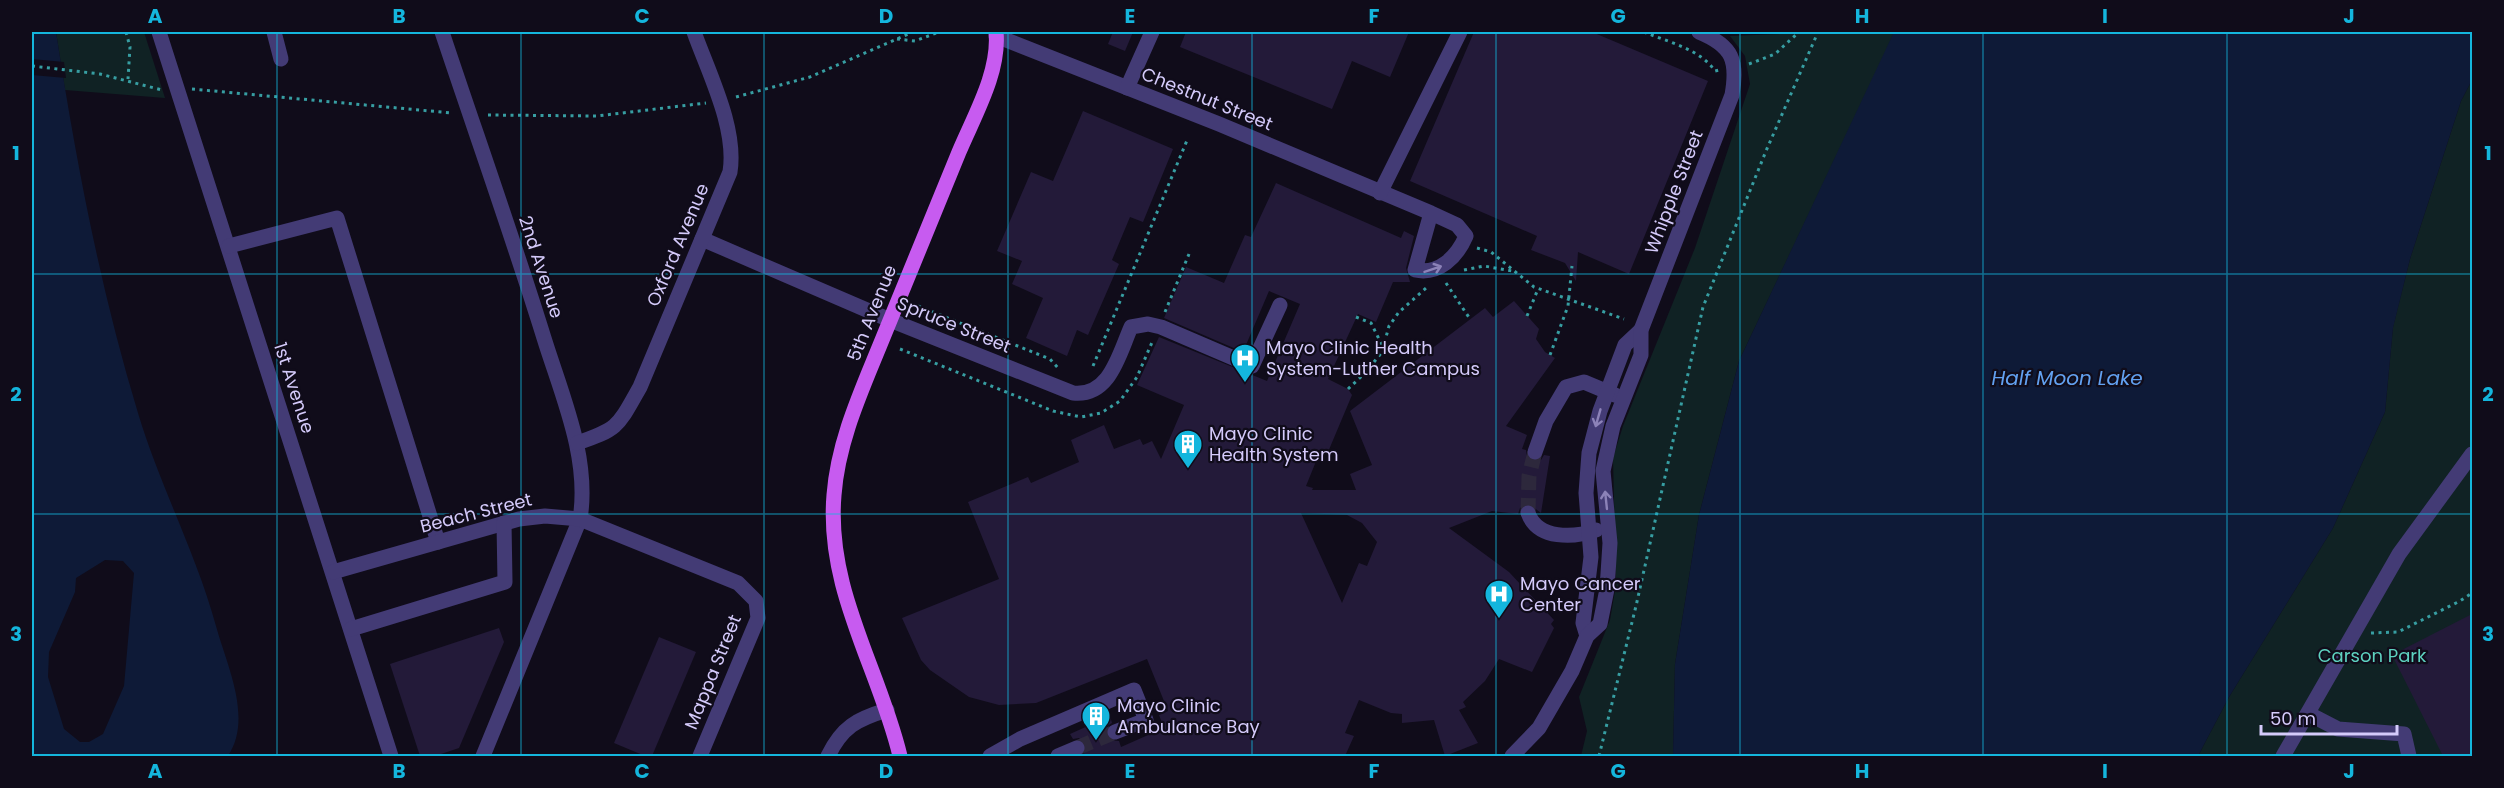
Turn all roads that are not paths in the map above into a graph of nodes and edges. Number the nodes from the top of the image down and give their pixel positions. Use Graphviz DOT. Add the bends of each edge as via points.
graph roads {
  1 [pos="159,32"];
  2 [pos="274,32"];
  3 [pos="442,32"];
  4 [pos="694,32"];
  5 [pos="1152,32"];
  6 [pos="1460,32"];
  7 [pos="1699,32"];
  8 [pos="996,34"];
  9 [pos="281,59"];
  10 [pos="1128,88"];
  11 [pos="1380,193"];
  12 [pos="1431,213"];
  13 [pos="702,239"];
  14 [pos="229,246"];
  15 [pos="1280,305"];
  16 [pos="890,320"];
  17 [pos="1641,330"];
  18 [pos="1607,391"];
  19 [pos="1623,400"];
  20 [pos="577,444"];
  21 [pos="1535,452"];
  22 [pos="2472,454"];
  23 [pos="1528,513"];
  24 [pos="580,519"];
  25 [pos="504,523"];
  26 [pos="1609,526"];
  27 [pos="1589,533"];
  28 [pos="438,542"];
  29 [pos="333,572"];
  30 [pos="756,601"];
  31 [pos="351,629"];
  32 [pos="1587,636"];
  33 [pos="887,710"];
  34 [pos="2309,714"];
  35 [pos="1115,732"];
  36 [pos="1077,748"];
  37 [pos="1011,751"];
  38 [pos="391,756"];
  39 [pos="483,756"];
  40 [pos="700,756"];
  41 [pos="828,756"];
  42 [pos="900,756"];
  43 [pos="990,756"];
  44 [pos="1058,756"];
  45 [pos="1512,756"];
  46 [pos="2283,756"];
  47 [pos="2409,756"];
  1 -- 14 [label="street, 1st Avenue"];
  2 -- 9 [label="street"];
  3 -- 20 [label="street, 2nd Avenue"];
  4 -- 13 [label="street, Oxford Avenue" via="733,155 730,172"];
  5 -- 10 [label="street"];
  6 -- 11 [label="street"];
  7 -- 17 [label="street, Whipple Street" via="1722,44 1731,54 1736,67 1732,95"];
  8 -- 10 [label="street, Chestnut Street"];
  8 -- 16 [label="main road, 5th Avenue" via="989,79"];
  10 -- 11 [label="street, Chestnut Street"];
  11 -- 12 [label="street, Chestnut Street"];
  12 -- 12 [label="street, Chestnut Street, one-way" via="1415,270 1441,267 1461,247 1466,236"];
  13 -- 16 [label="street, Spruce Street"];
  13 -- 20 [label="street, Oxford Avenue" via="640,387 625,413 609,432"];
  14 -- 28 [label="street" via="337,218"];
  14 -- 29 [label="street, 1st Avenue"];
  15 -- 16 [label="street, Spruce Street" via="1252,366 1148,324 1131,327 1108,377 1094,391 1080,394 1066,392"];
  16 -- 33 [label="main road, 5th Avenue" via="837,460 832,527 850,616"];
  17 -- 18 [label="street, Whipple Street" via="1625,345"];
  17 -- 19 [label="street, Whipple Street" via="1641,355"];
  18 -- 19 [label="street"];
  18 -- 21 [label="street" via="1584,381 1566,387 1546,421"];
  18 -- 27 [label="street, Whipple Street, one-way" via="1586,471"];
  26 -- 19 [label="street, Whipple Street, one-way" via="1603,471"];
  20 -- 24 [label="street, 2nd Avenue" via="582,482"];
  22 -- 34 [label="street" via="2399,554"];
  23 -- 27 [label="street" via="1538,528 1549,533"];
  24 -- 25 [label="street, Beach Street" via="545,516"];
  24 -- 30 [label="street, Beach Street" via="738,583"];
  24 -- 39 [label="street"];
  25 -- 28 [label="street, Beach Street"];
  25 -- 31 [label="street" via="505,582"];
  26 -- 27 [label="street"];
  26 -- 32 [label="street, Whipple Street" via="1604,608 1600,624"];
  27 -- 32 [label="street, Whipple Street" via="1590,566 1583,623"];
  28 -- 29 [label="street, Beach Street"];
  29 -- 31 [label="street, 1st Avenue"];
  30 -- 40 [label="street, Mappa Street" via="758,618"];
  31 -- 38 [label="street, 1st Avenue"];
  32 -- 45 [label="street, Whipple Street" via="1557,699 1533,735"];
  33 -- 41 [label="street" via="858,719"];
  33 -- 42 [label="main road, 5th Avenue"];
  34 -- 46 [label="street"];
  34 -- 47 [label="street" via="2338,729 2404,734"];
  35 -- 37 [label="street" via="1146,720 1134,690"];
  36 -- 44 [label="street"];
  37 -- 43 [label="street"];
}
